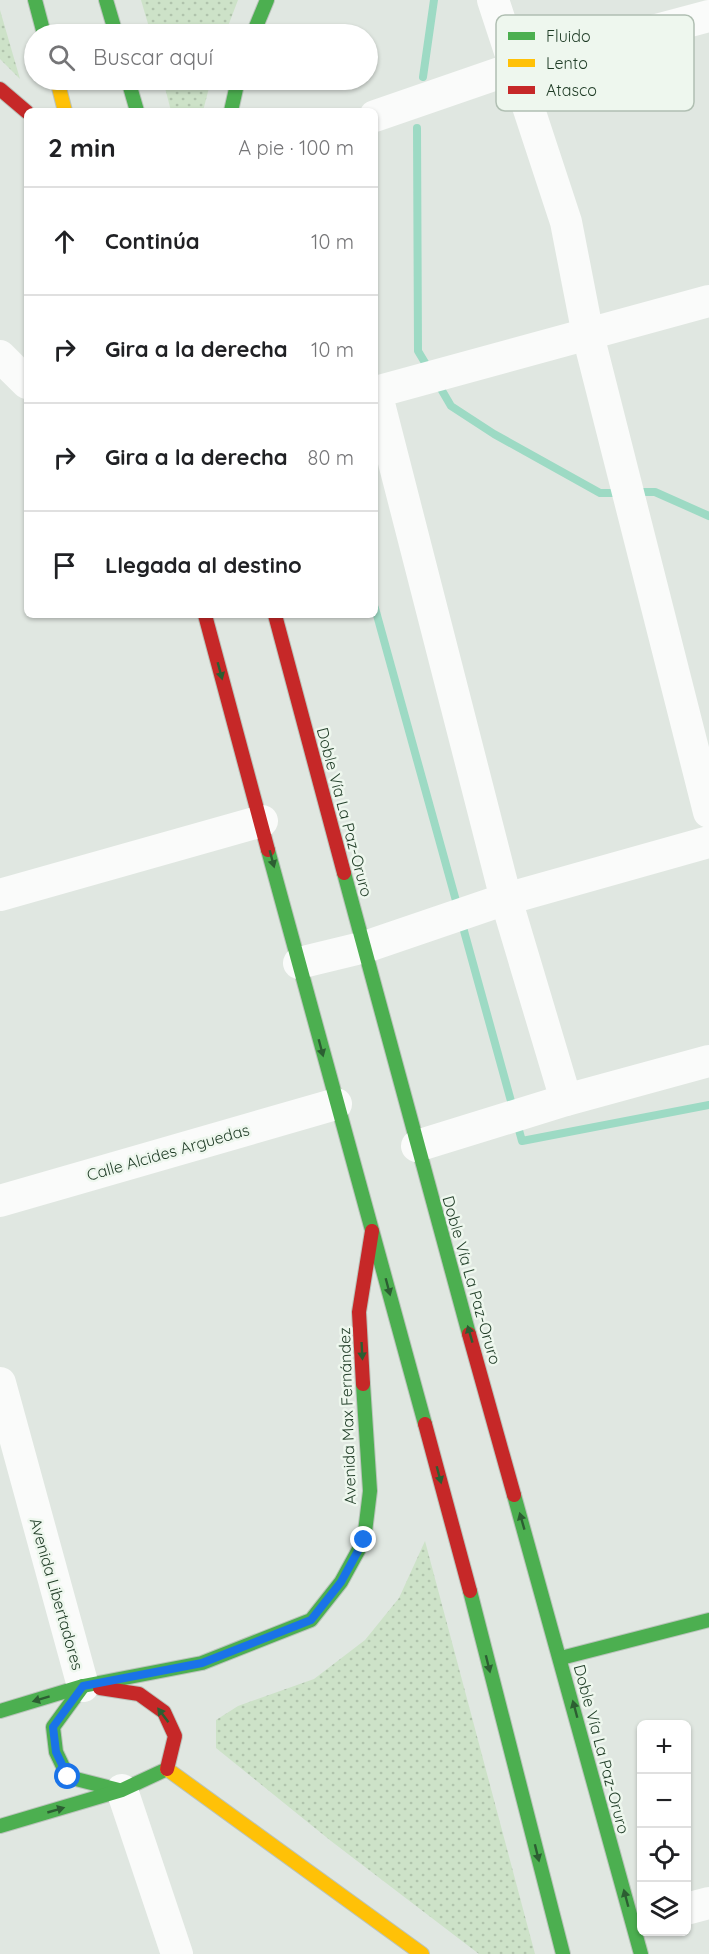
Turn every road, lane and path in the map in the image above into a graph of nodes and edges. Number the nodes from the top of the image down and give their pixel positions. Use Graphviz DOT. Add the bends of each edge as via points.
graph roads {
  1 [pos="35,0"];
  2 [pos="106,0"];
  3 [pos="267,0"];
  4 [pos="493,0"];
  5 [pos="498,15"];
  6 [pos="709,16"];
  7 [pos="694,20"];
  8 [pos="41,24"];
  9 [pos="113,24"];
  10 [pos="257,24"];
  11 [pos="496,74"];
  12 [pos="0,89"];
  13 [pos="60,90"];
  14 [pos="131,90"];
  15 [pos="236,90"];
  16 [pos="64,108"];
  17 [pos="136,108"];
  18 [pos="232,108"];
  19 [pos="24,109"];
  20 [pos="529,111"];
  21 [pos="378,115"];
  22 [pos="709,301"];
  23 [pos="588,335"];
  24 [pos="0,356"];
  25 [pos="24,380"];
  26 [pos="378,391"];
  27 [pos="378,400"];
  28 [pos="206,618"];
  29 [pos="276,618"];
  30 [pos="709,812"];
  31 [pos="262,821"];
  32 [pos="709,842"];
  33 [pos="0,895"];
  34 [pos="506,898"];
  35 [pos="365,947"];
  36 [pos="299,963"];
  37 [pos="709,1061"];
  38 [pos="566,1100"];
  39 [pos="336,1104"];
  40 [pos="417,1146"];
  41 [pos="0,1201"];
  42 [pos="372,1230"];
  43 [pos="0,1383"];
  44 [pos="709,1620"];
  45 [pos="561,1658"];
  46 [pos="83,1686"];
  47 [pos="0,1711"];
  48 [pos="167,1769"];
  49 [pos="122,1790"];
  50 [pos="0,1826"];
  51 [pos="709,1903"];
  52 [pos="691,1908"];
  53 [pos="637,1922"];
  54 [pos="639,1936"];
  55 [pos="177,1954"];
  56 [pos="422,1954"];
  57 [pos="563,1954"];
  58 [pos="641,1954"];
  1 -- 8 [label="main road"];
  2 -- 9 [label="main road"];
  3 -- 10 [label="main road"];
  4 -- 5 [label="street"];
  6 -- 7 [label="street"];
  11 -- 21 [label="street"];
  12 -- 19 [label="main road"];
  13 -- 16 [label="main road"];
  14 -- 17 [label="main road"];
  15 -- 18 [label="main road"];
  20 -- 23 [label="street" via="566,222"];
  22 -- 23 [label="street"];
  23 -- 26 [label="street"];
  23 -- 30 [label="street"];
  24 -- 25 [label="street"];
  27 -- 34 [label="street"];
  28 -- 31 [label="main road, one-way"];
  29 -- 35 [label="main road, Doble Vía La Paz-Oruro"];
  31 -- 33 [label="street"];
  31 -- 36 [label="main road, one-way"];
  32 -- 34 [label="street"];
  34 -- 35 [label="street"];
  34 -- 38 [label="street"];
  35 -- 36 [label="street"];
  35 -- 40 [label="main road, Doble Vía La Paz-Oruro"];
  36 -- 39 [label="main road, one-way"];
  37 -- 38 [label="street"];
  38 -- 40 [label="street"];
  39 -- 41 [label="street, Calle Alcides Arguedas"];
  39 -- 42 [label="main road"];
  45 -- 40 [label="main road, Doble Vía La Paz-Oruro, one-way"];
  42 -- 46 [label="main road, Avenida Max Fernández, one-way" via="359,1312 370,1491 364,1540 341,1582 311,1620 279,1633 202,1663"];
  42 -- 57 [label="main road, one-way"];
  43 -- 46 [label="street, Avenida Libertadores"];
  44 -- 45 [label="main road"];
  53 -- 45 [label="main road, Doble Vía La Paz-Oruro, one-way"];
  46 -- 47 [label="main road, Avenida Max Fernández, one-way"];
  48 -- 46 [label="main road, one-way" via="175,1736 164,1712 139,1694"];
  46 -- 49 [label="main road, Avenida Libertadores" via="53,1727 56,1752 68,1777"];
  48 -- 49 [label="main road"];
  48 -- 56 [label="main road"];
  50 -- 49 [label="main road, one-way"];
  49 -- 55 [label="street"];
  51 -- 52 [label="street"];
  54 -- 58 [label="main road, Doble Vía La Paz-Oruro"];
}
